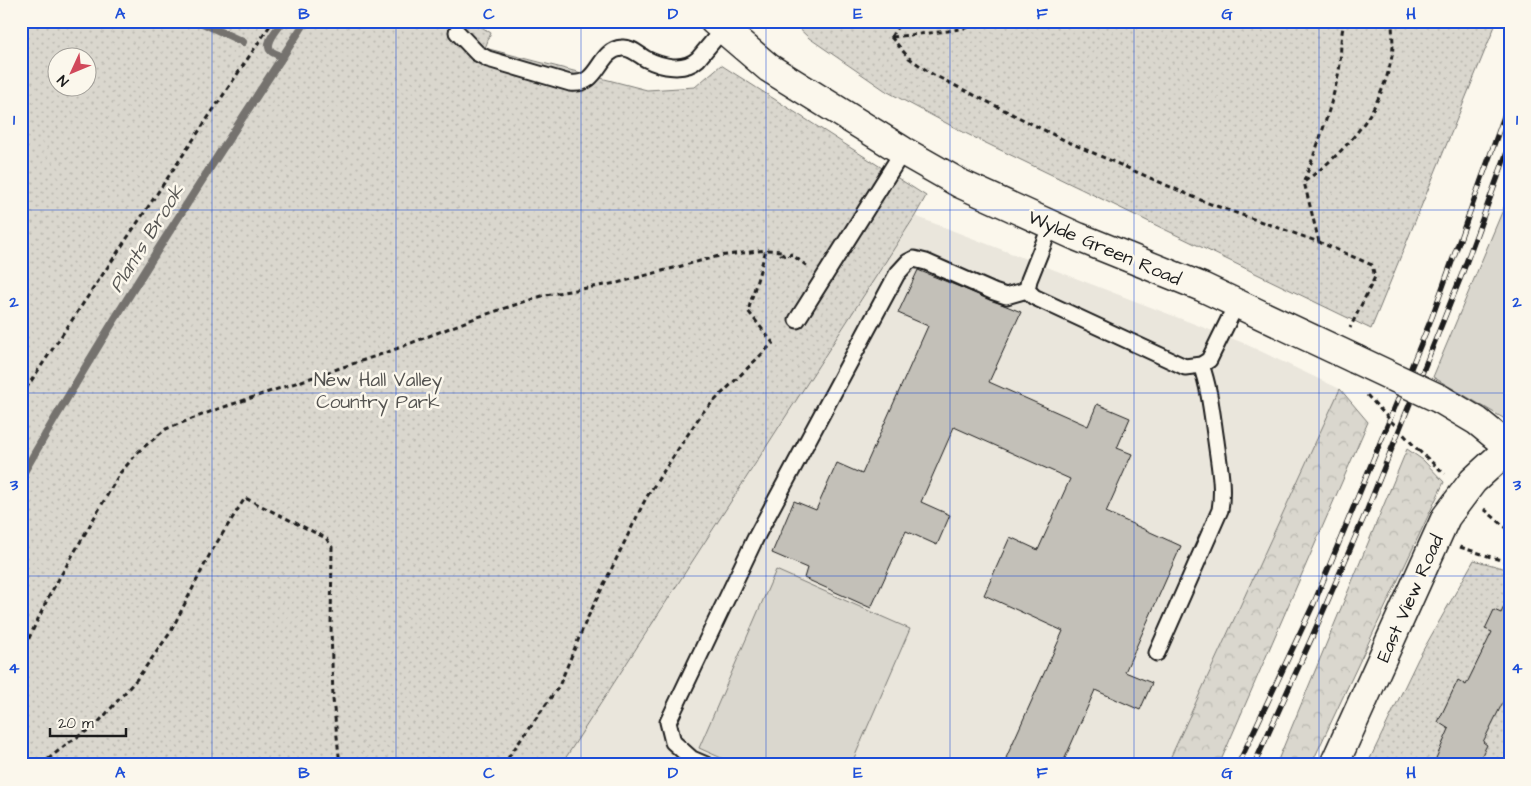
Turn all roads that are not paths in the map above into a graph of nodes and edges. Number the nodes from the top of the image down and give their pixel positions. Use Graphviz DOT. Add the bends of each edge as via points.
graph roads {
  1 [pos="718,25"];
  2 [pos="457,32"];
  3 [pos="903,151"];
  4 [pos="1051,225"];
  5 [pos="1027,290"];
  6 [pos="1237,304"];
  7 [pos="797,320"];
  8 [pos="1201,365"];
  9 [pos="1510,448"];
  10 [pos="1157,653"];
  11 [pos="706,765"];
  12 [pos="1334,765"];
  1 -- 2 [label="lane" via="693,63 679,67 657,64 622,48 612,52 589,79 579,84 488,59 477,53"];
  1 -- 3 [label="street, Wylde Green Road" via="769,68"];
  3 -- 4 [label="street, Wylde Green Road" via="960,184"];
  3 -- 7 [label="lane"];
  4 -- 5 [label="lane"];
  4 -- 6 [label="street, Wylde Green Road"];
  5 -- 8 [label="lane" via="1034,297 1185,367"];
  5 -- 11 [label="lane" via="1006,296 914,259 897,274 755,540 668,722 673,742 692,759"];
  6 -- 8 [label="lane" via="1209,360"];
  6 -- 9 [label="street, Wylde Green Road, bridge" via="1440,399 1477,421"];
  8 -- 10 [label="lane" via="1208,386 1222,498 1220,510"];
  9 -- 12 [label="street, East View Road" via="1473,481 1446,517"];
}
